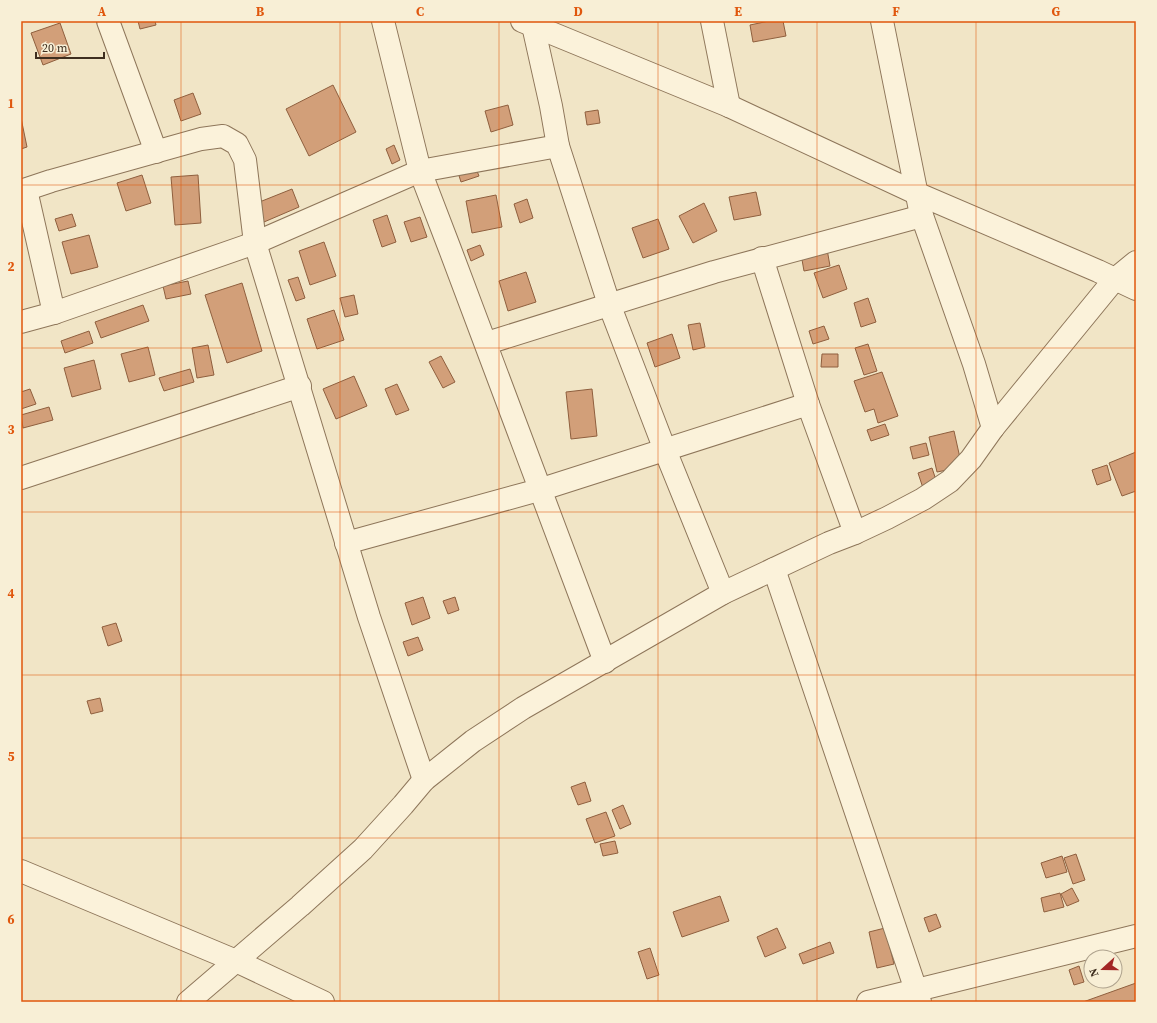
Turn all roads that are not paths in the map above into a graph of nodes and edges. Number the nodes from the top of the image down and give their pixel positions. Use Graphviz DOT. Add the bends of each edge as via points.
graph roads {
  1 [pos="108,21"];
  2 [pos="383,21"];
  3 [pos="712,21"];
  4 [pos="882,21"];
  5 [pos="529,22"];
  6 [pos="729,106"];
  7 [pos="558,146"];
  8 [pos="156,152"];
  9 [pos="420,171"];
  10 [pos="23,191"];
  11 [pos="916,192"];
  12 [pos="922,216"];
  13 [pos="255,243"];
  14 [pos="762,258"];
  15 [pos="1136,262"];
  16 [pos="1114,280"];
  17 [pos="1136,289"];
  18 [pos="609,304"];
  19 [pos="54,312"];
  20 [pos="21,322"];
  21 [pos="487,343"];
  22 [pos="300,386"];
  23 [pos="808,404"];
  24 [pos="993,428"];
  25 [pos="665,450"];
  26 [pos="21,478"];
  27 [pos="539,490"];
  28 [pos="855,533"];
  29 [pos="346,543"];
  30 [pos="774,569"];
  31 [pos="723,593"];
  32 [pos="605,662"];
  33 [pos="424,780"];
  34 [pos="21,871"];
  35 [pos="1136,936"];
  36 [pos="236,961"];
  37 [pos="918,996"];
  38 [pos="188,1002"];
  39 [pos="323,1002"];
  40 [pos="868,1002"];
  1 -- 8 [label="street"];
  2 -- 9 [label="street"];
  3 -- 6 [label="street"];
  4 -- 11 [label="street"];
  5 -- 6 [label="street"];
  5 -- 7 [label="street" via="551,106"];
  6 -- 11 [label="street"];
  7 -- 9 [label="street"];
  7 -- 18 [label="street"];
  8 -- 10 [label="street"];
  8 -- 13 [label="street" via="223,136 237,144 245,160"];
  9 -- 13 [label="street"];
  9 -- 21 [label="street"];
  10 -- 19 [label="street"];
  11 -- 12 [label="street"];
  11 -- 16 [label="street"];
  12 -- 14 [label="street"];
  12 -- 24 [label="street" via="974,364"];
  13 -- 19 [label="street"];
  13 -- 22 [label="street"];
  14 -- 18 [label="street"];
  14 -- 23 [label="street"];
  15 -- 16 [label="street"];
  16 -- 17 [label="street"];
  16 -- 24 [label="street"];
  18 -- 21 [label="street"];
  18 -- 25 [label="street"];
  19 -- 20 [label="street"];
  21 -- 27 [label="street"];
  22 -- 26 [label="street"];
  22 -- 29 [label="street"];
  23 -- 25 [label="street"];
  23 -- 28 [label="street"];
  24 -- 28 [label="street" via="971,459 950,481 923,499"];
  25 -- 27 [label="street"];
  25 -- 31 [label="street"];
  27 -- 29 [label="street"];
  27 -- 32 [label="street"];
  28 -- 30 [label="street"];
  29 -- 33 [label="street"];
  30 -- 31 [label="street"];
  30 -- 37 [label="street"];
  31 -- 32 [label="street"];
  32 -- 33 [label="street" via="523,708 473,741"];
  33 -- 36 [label="street" via="363,849"];
  34 -- 36 [label="street"];
  35 -- 37 [label="street"];
  36 -- 38 [label="street"];
  36 -- 39 [label="street"];
  37 -- 40 [label="street"];
}
